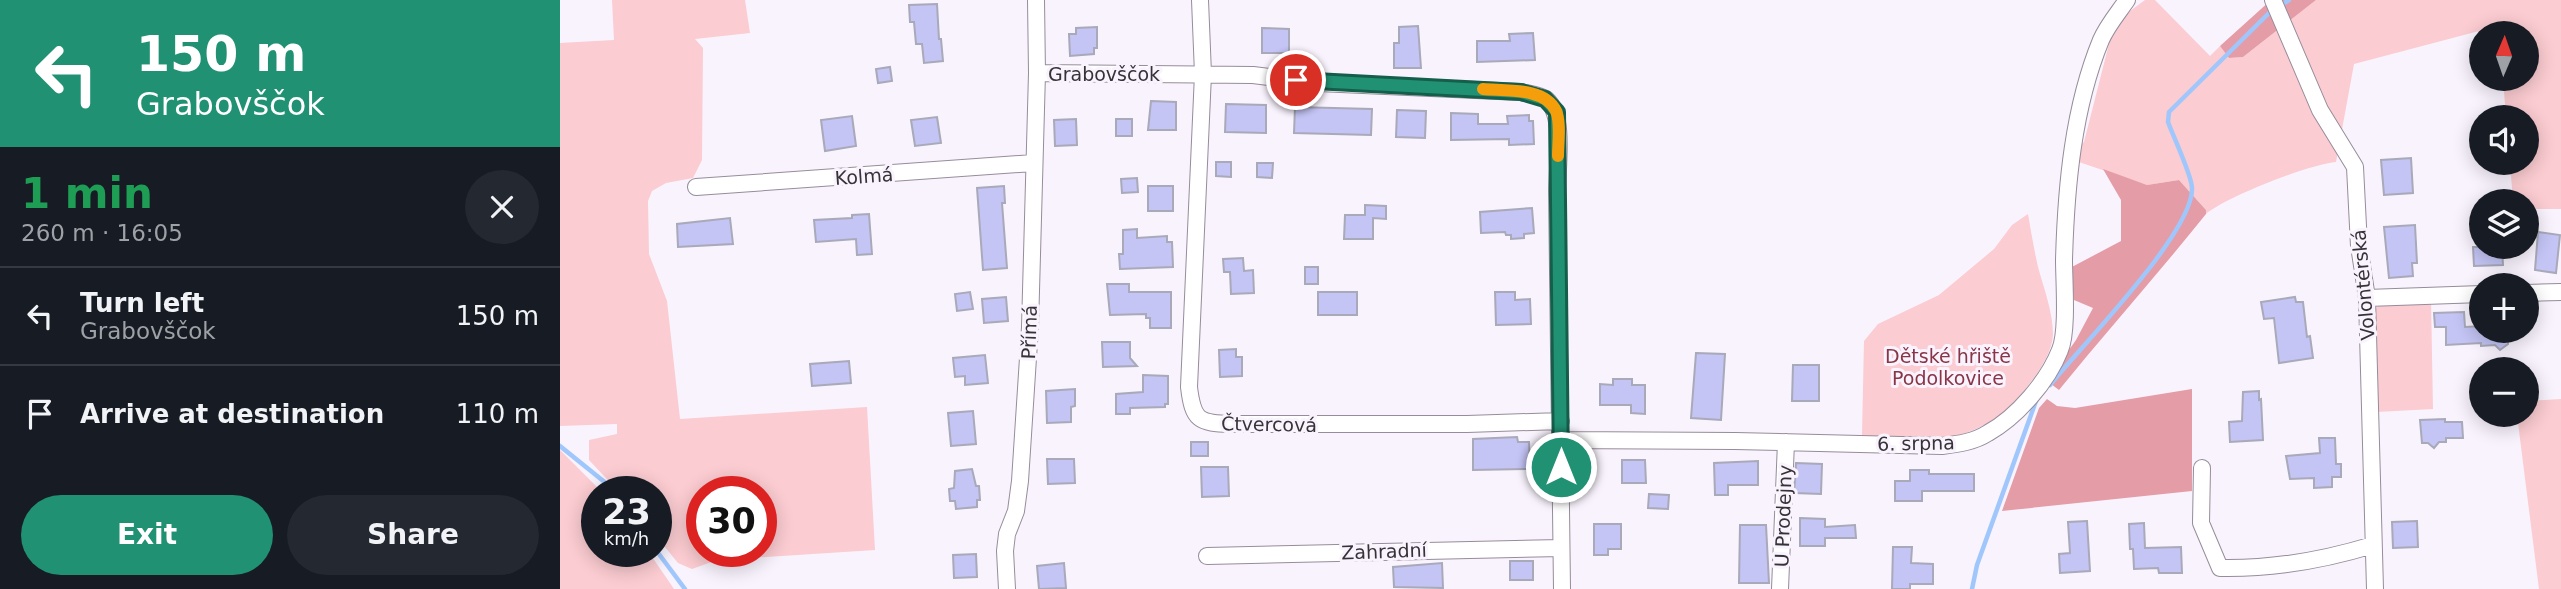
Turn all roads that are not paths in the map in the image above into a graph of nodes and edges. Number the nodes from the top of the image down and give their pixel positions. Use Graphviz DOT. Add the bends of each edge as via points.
graph roads {
  1 [pos="1036,0"];
  2 [pos="1200,0"];
  3 [pos="2127,0"];
  4 [pos="2273,0"];
  5 [pos="1037,74"];
  6 [pos="1203,74"];
  7 [pos="1033,163"];
  8 [pos="696,187"];
  9 [pos="2561,292"];
  10 [pos="2539,293"];
  11 [pos="2469,294"];
  12 [pos="2367,298"];
  13 [pos="1561,421"];
  14 [pos="1561,440"];
  15 [pos="1786,442"];
  16 [pos="2202,468"];
  17 [pos="2374,545"];
  18 [pos="1561,548"];
  19 [pos="1207,556"];
  20 [pos="1007,589"];
  21 [pos="1562,589"];
  22 [pos="1780,589"];
  23 [pos="2375,589"];
  1 -- 5 [label="street, Grabovščok"];
  2 -- 6 [label="street"];
  3 -- 15 [label="street, 6. srpna" via="2102,39 2086,88 2065,212 2062,347 2046,375 2000,425 1966,442 1942,446"];
  4 -- 12 [label="street, Volontérská" via="2320,110 2355,167"];
  5 -- 6 [label="street, Grabovščok"];
  5 -- 7 [label="street, Přímá"];
  6 -- 13 [label="street, Grabovščok" via="1521,92 1545,99 1557,112"];
  6 -- 13 [label="street, Čtvercová" via="1189,387 1197,415 1206,423 1285,425"];
  7 -- 8 [label="street, Kolmá"];
  7 -- 20 [label="street, Přímá" via="1027,369 1020,481 1005,551"];
  9 -- 10 [label="street"];
  11 -- 12 [label="street"];
  12 -- 17 [label="street, Volontérská"];
  13 -- 14 [label="street, Grabovščok"];
  14 -- 15 [label="street, 6. srpna"];
  14 -- 18 [label="street"];
  15 -- 22 [label="street, U Prodejny"];
  16 -- 17 [label="street" via="2201,523 2220,568 2335,557"];
  17 -- 23 [label="street, Volontérská"];
  18 -- 19 [label="street, Zahradní"];
  18 -- 21 [label="street"];
}
